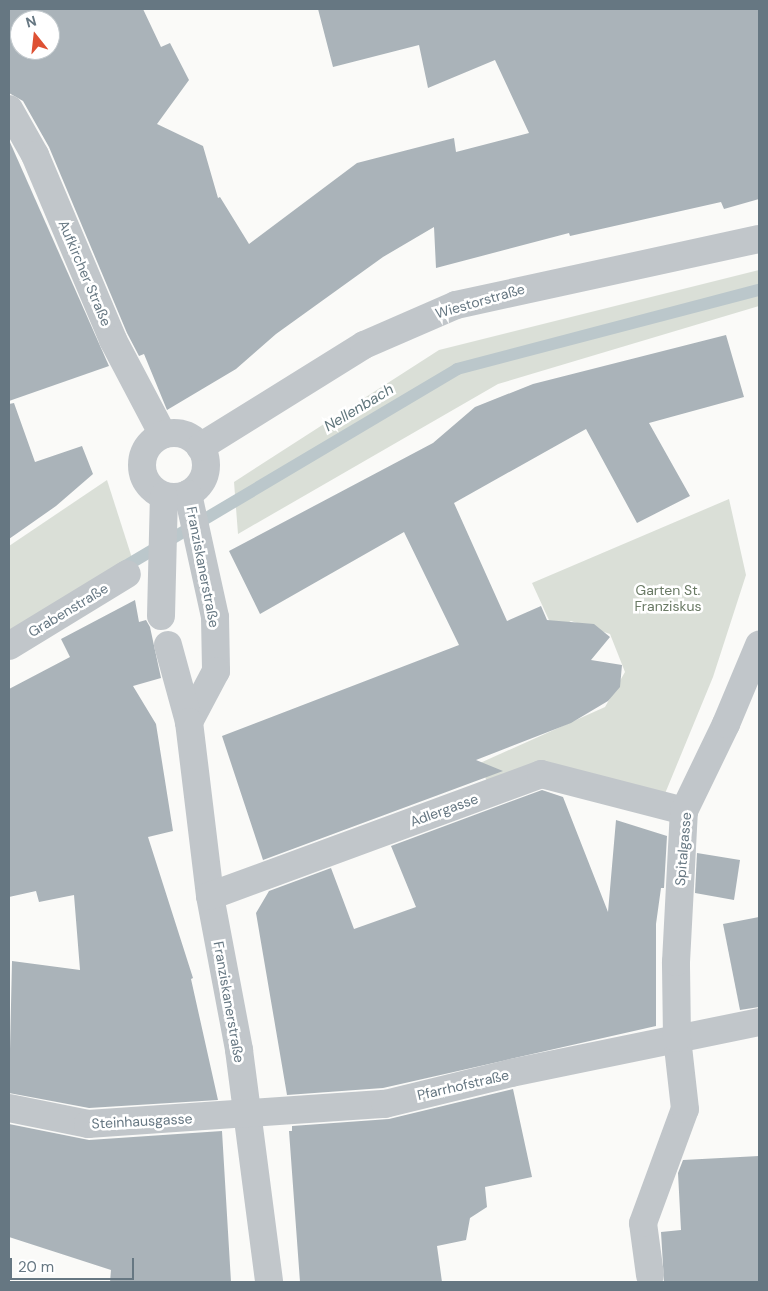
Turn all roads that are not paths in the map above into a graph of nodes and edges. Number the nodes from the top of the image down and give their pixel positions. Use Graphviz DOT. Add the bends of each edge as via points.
graph roads {
  1 [pos="9,109"];
  2 [pos="759,238"];
  3 [pos="163,435"];
  4 [pos="200,447"];
  5 [pos="176,495"];
  6 [pos="127,574"];
  7 [pos="161,616"];
  8 [pos="168,645"];
  9 [pos="759,645"];
  10 [pos="9,646"];
  11 [pos="189,722"];
  12 [pos="684,811"];
  13 [pos="210,896"];
  14 [pos="759,1022"];
  15 [pos="677,1038"];
  16 [pos="9,1108"];
  17 [pos="247,1114"];
  18 [pos="650,1275"];
  19 [pos="269,1282"];
  1 -- 3 [label="street, Aufkircher Straße" via="35,155 113,340"];
  2 -- 4 [label="street, Wiestorstraße" via="456,305 364,345"];
  3 -- 4 [label="street" via="183,434"];
  3 -- 5 [label="street" via="147,447 141,466 148,485"];
  4 -- 5 [label="street" via="206,467 203,478"];
  5 -- 7 [label="street, Franziskanerstraße"];
  5 -- 11 [label="street, Franziskanerstraße" via="205,563 215,617 216,671"];
  6 -- 10 [label="street, Grabenstraße"];
  8 -- 11 [label="street, Franziskanerstraße"];
  9 -- 12 [label="street, Spitalgasse"];
  11 -- 13 [label="street, Franziskanerstraße"];
  12 -- 13 [label="street, Adlergasse" via="540,774"];
  12 -- 15 [label="street, Spitalgasse" via="676,962"];
  13 -- 17 [label="street, Franziskanerstraße" via="239,1050"];
  14 -- 15 [label="street, Pfarrhofstraße"];
  15 -- 17 [label="street, Pfarrhofstraße" via="510,1073 385,1104"];
  15 -- 18 [label="street, Spitalgasse" via="685,1109 643,1223"];
  16 -- 17 [label="street, Steinhausgasse" via="88,1124"];
  17 -- 19 [label="street, Franziskanerstraße"];
}
